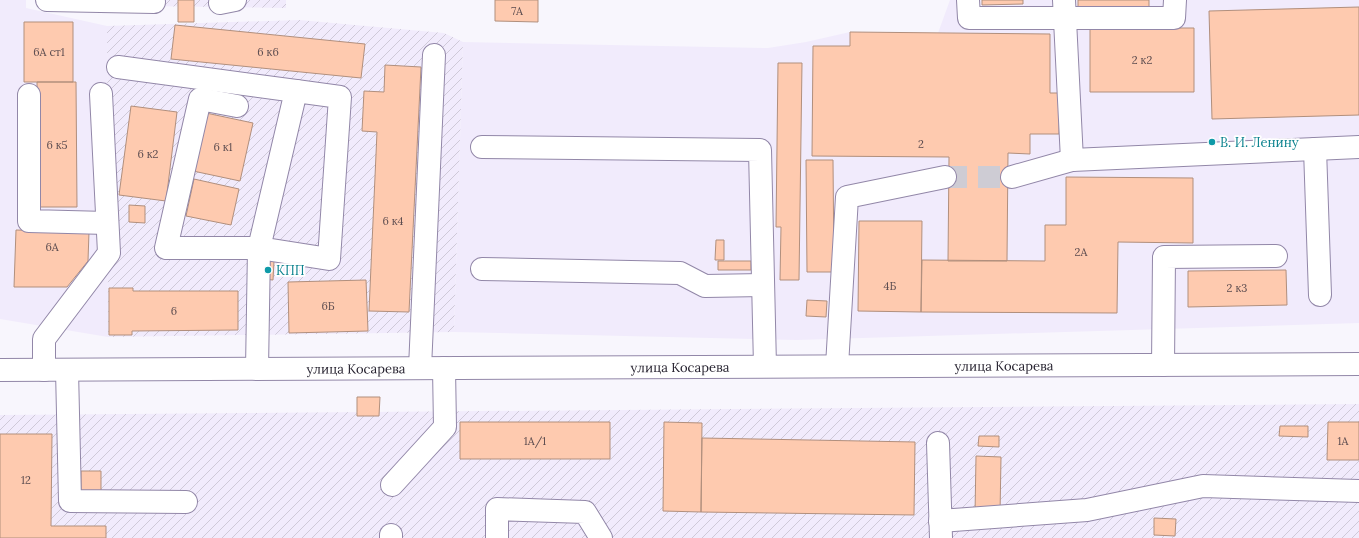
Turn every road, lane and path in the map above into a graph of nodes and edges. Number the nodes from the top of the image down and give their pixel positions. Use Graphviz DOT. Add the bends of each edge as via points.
graph roads {
  1 [pos="47,0"];
  2 [pos="968,0"];
  3 [pos="1175,0"];
  4 [pos="154,2"];
  5 [pos="1064,9"];
  6 [pos="434,55"];
  7 [pos="118,67"];
  8 [pos="296,91"];
  9 [pos="101,94"];
  10 [pos="28,95"];
  11 [pos="237,106"];
  12 [pos="482,147"];
  13 [pos="1359,147"];
  14 [pos="1315,149"];
  15 [pos="1072,160"];
  16 [pos="945,177"];
  17 [pos="1012,178"];
  18 [pos="108,223"];
  19 [pos="259,248"];
  20 [pos="1276,256"];
  21 [pos="482,269"];
  22 [pos="763,284"];
  23 [pos="1320,295"];
  24 [pos="1359,364"];
  25 [pos="1163,365"];
  26 [pos="765,366"];
  27 [pos="838,366"];
  28 [pos="420,368"];
  29 [pos="444,368"];
  30 [pos="257,369"];
  31 [pos="0,370"];
  32 [pos="44,370"];
  33 [pos="67,370"];
  34 [pos="938,443"];
  35 [pos="392,485"];
  36 [pos="1359,491"];
  37 [pos="186,502"];
  38 [pos="941,529"];
  39 [pos="497,538"];
  40 [pos="601,538"];
  1 -- 4 [label="street"];
  2 -- 5 [label="street" via="969,18"];
  3 -- 5 [label="street" via="1174,18"];
  5 -- 15 [label="street"];
  6 -- 28 [label="street"];
  7 -- 8 [label="street"];
  8 -- 19 [label="street"];
  8 -- 19 [label="street" via="340,97 330,259"];
  9 -- 18 [label="street"];
  10 -- 18 [label="street" via="29,221"];
  11 -- 19 [label="street" via="200,99 166,248"];
  12 -- 22 [label="street" via="760,150"];
  13 -- 14 [label="street"];
  14 -- 15 [label="street"];
  14 -- 23 [label="street"];
  15 -- 17 [label="street"];
  16 -- 27 [label="street" via="847,197"];
  18 -- 32 [label="street" via="109,253 44,339"];
  19 -- 30 [label="street"];
  20 -- 25 [label="street" via="1164,258"];
  21 -- 22 [label="street" via="680,273 705,286"];
  22 -- 26 [label="street"];
  24 -- 25 [label="street, улица Косарева"];
  25 -- 27 [label="street, улица Косарева"];
  26 -- 27 [label="street, улица Косарева"];
  26 -- 29 [label="street, улица Косарева"];
  28 -- 29 [label="street, улица Косарева"];
  28 -- 30 [label="street, улица Косарева"];
  29 -- 35 [label="street" via="445,427"];
  30 -- 33 [label="street, улица Косарева"];
  31 -- 32 [label="street, улица Косарева"];
  32 -- 33 [label="street, улица Косарева"];
  33 -- 37 [label="street" via="70,501"];
  34 -- 38 [label="street"];
  36 -- 38 [label="street" via="1203,486 1087,510"];
  39 -- 40 [label="street" via="497,509 585,512"];
}
